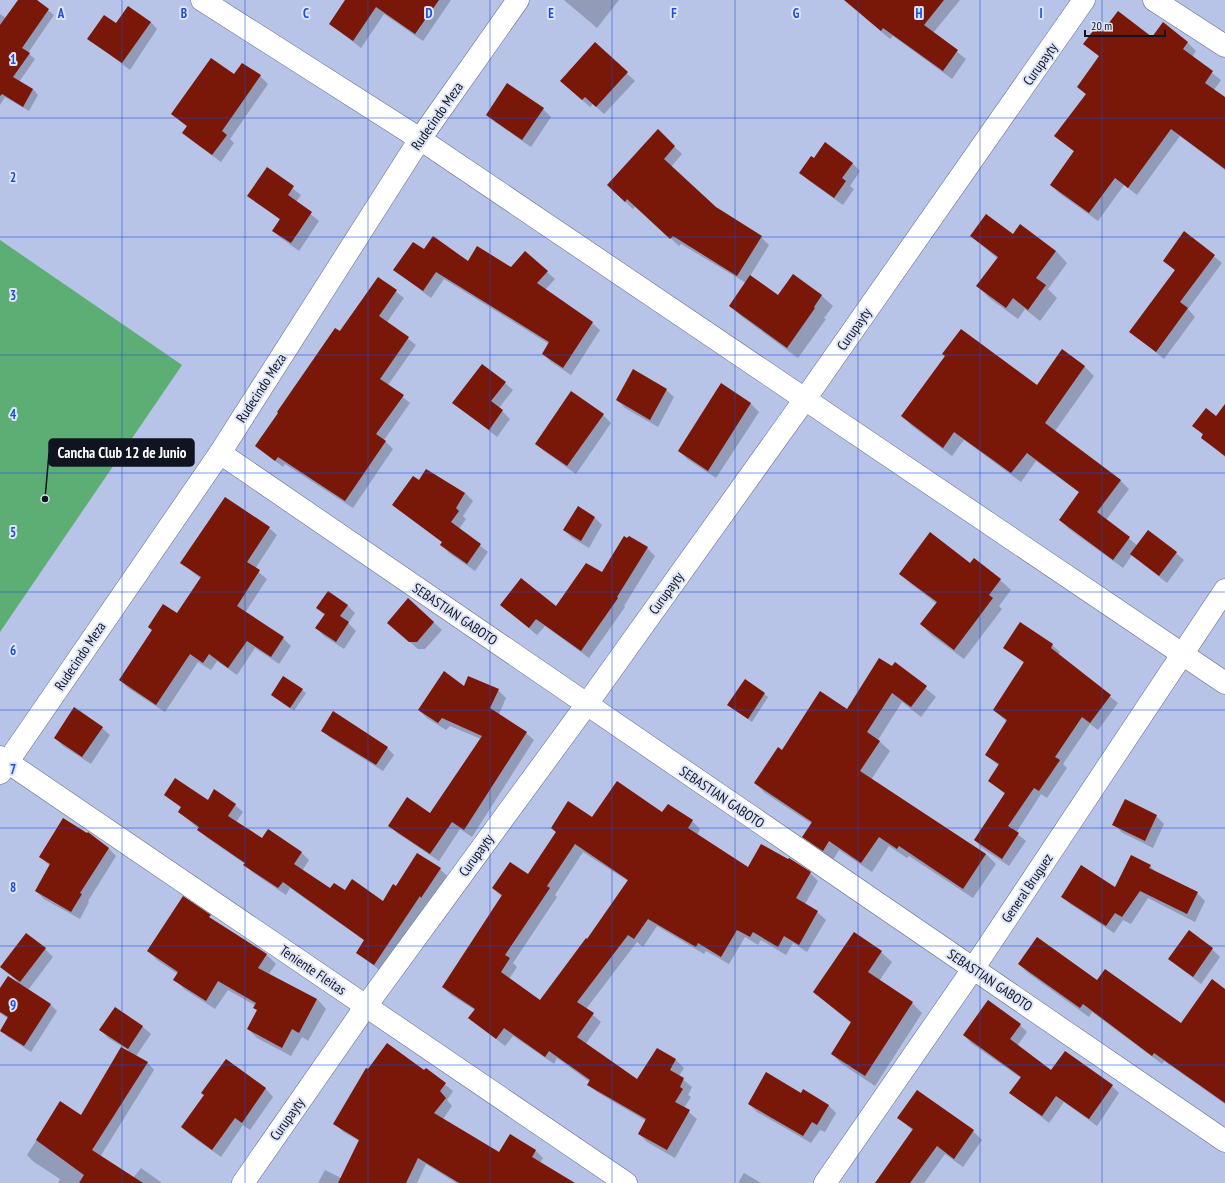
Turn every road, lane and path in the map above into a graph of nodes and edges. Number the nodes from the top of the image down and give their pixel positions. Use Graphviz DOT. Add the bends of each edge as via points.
graph roads {
  1 [pos="202,0"];
  2 [pos="518,0"];
  3 [pos="1084,0"];
  4 [pos="1154,0"];
  5 [pos="1225,46"];
  6 [pos="420,139"];
  7 [pos="805,399"];
  8 [pos="220,453"];
  9 [pos="1225,590"];
  10 [pos="1182,654"];
  11 [pos="1225,683"];
  12 [pos="587,704"];
  13 [pos="2,764"];
  14 [pos="973,969"];
  15 [pos="366,1006"];
  16 [pos="1225,1141"];
  17 [pos="243,1183"];
  18 [pos="626,1183"];
  19 [pos="825,1183"];
  1 -- 6 [label="street"];
  2 -- 6 [label="street, Rudecindo Meza"];
  3 -- 7 [label="street, Curupayty"];
  4 -- 5 [label="street"];
  6 -- 7 [label="street"];
  6 -- 8 [label="street, Rudecindo Meza"];
  7 -- 10 [label="street"];
  7 -- 12 [label="street, Curupayty"];
  8 -- 12 [label="street, SEBASTIAN GABOTO"];
  8 -- 13 [label="street, Rudecindo Meza"];
  9 -- 10 [label="street, General Bruguez"];
  10 -- 11 [label="street"];
  10 -- 14 [label="street, General Bruguez"];
  12 -- 14 [label="street, SEBASTIAN GABOTO"];
  12 -- 15 [label="street, Curupayty"];
  13 -- 15 [label="street, Teniente Fleitas"];
  14 -- 16 [label="street, SEBASTIAN GABOTO"];
  14 -- 19 [label="street, General Bruguez"];
  15 -- 17 [label="street, Curupayty"];
  15 -- 18 [label="street, Teniente Fleitas"];
}
